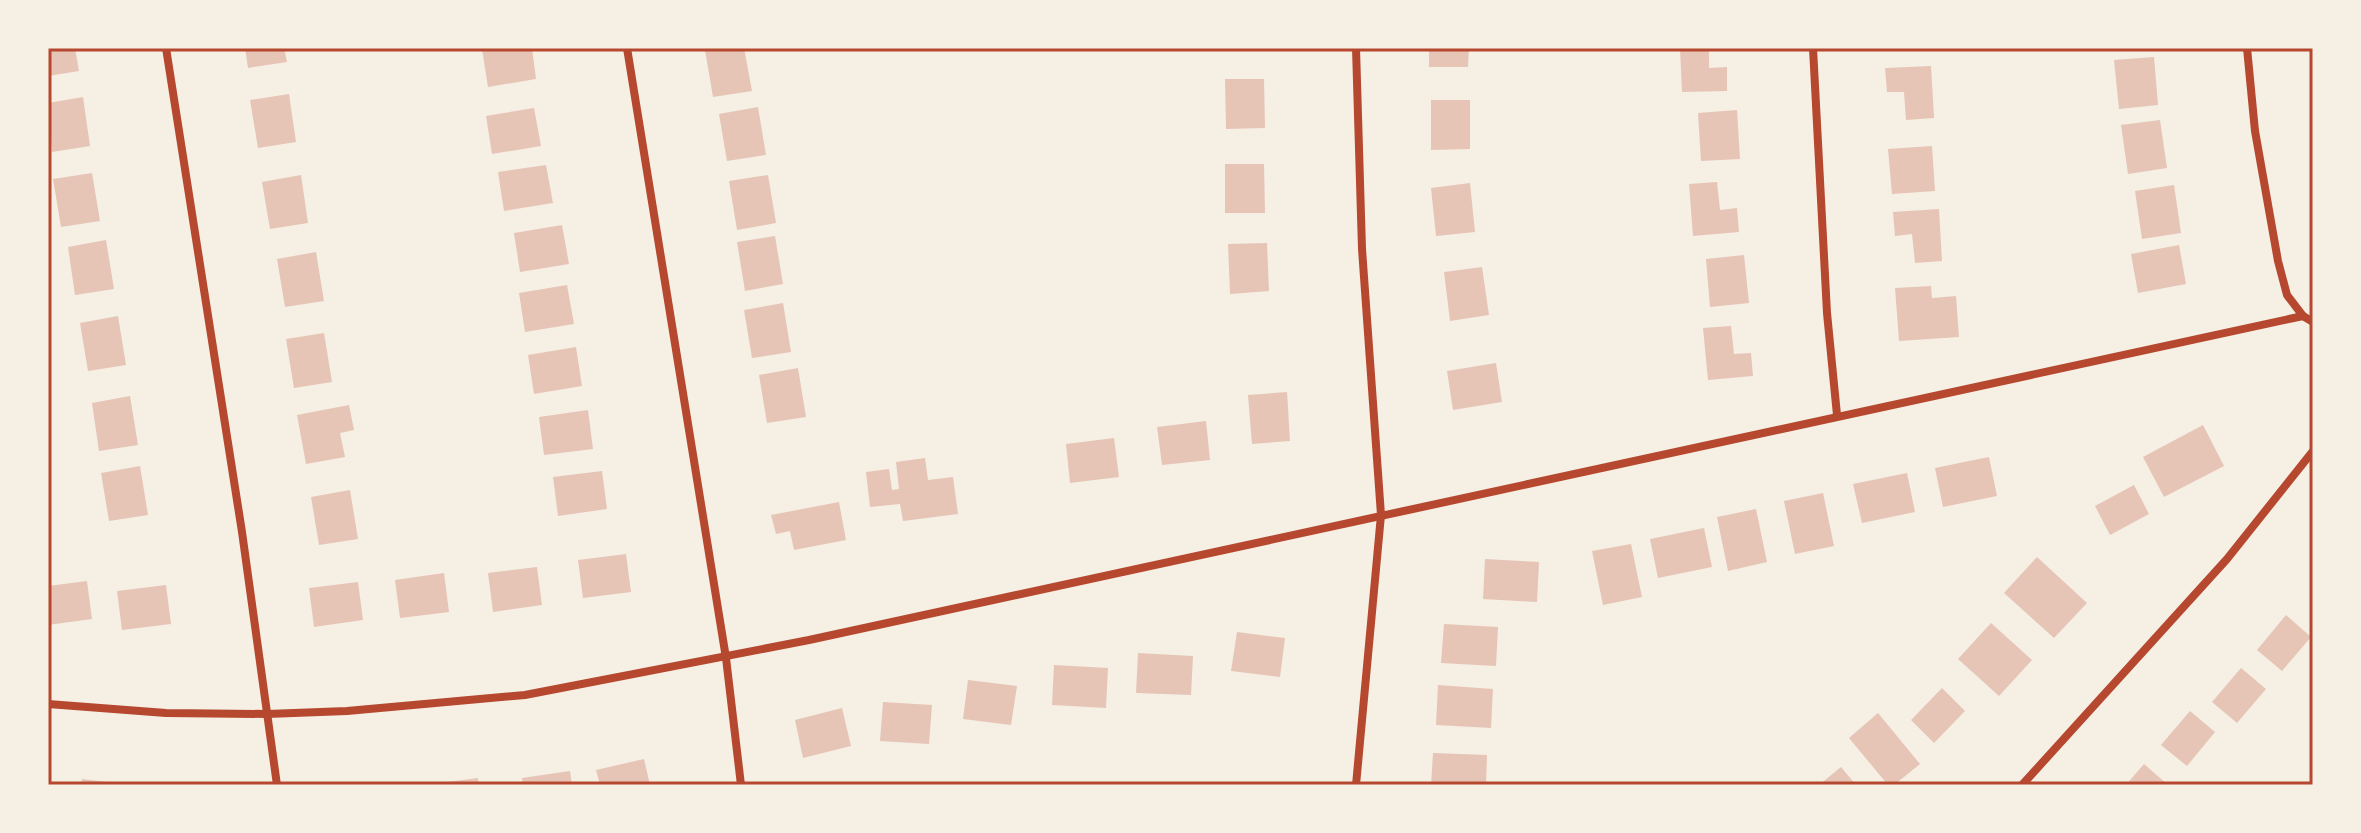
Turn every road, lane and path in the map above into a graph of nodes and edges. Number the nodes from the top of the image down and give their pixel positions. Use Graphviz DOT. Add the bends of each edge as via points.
graph roads {
  1 [pos="166,48"];
  2 [pos="627,48"];
  3 [pos="1356,48"];
  4 [pos="1813,48"];
  5 [pos="2247,48"];
  6 [pos="2303,316"];
  7 [pos="2313,322"];
  8 [pos="1837,415"];
  9 [pos="2313,451"];
  10 [pos="1381,515"];
  11 [pos="726,658"];
  12 [pos="48,704"];
  13 [pos="267,714"];
  14 [pos="277,785"];
  15 [pos="741,785"];
  16 [pos="1356,785"];
  17 [pos="2022,785"];
  1 -- 13 [label="street"];
  2 -- 11 [label="street"];
  3 -- 10 [label="street" via="1362,249"];
  4 -- 8 [label="street"];
  5 -- 6 [label="street" via="2255,131 2278,261 2287,295"];
  6 -- 7 [label="street"];
  6 -- 8 [label="street"];
  8 -- 10 [label="street"];
  9 -- 17 [label="street" via="2227,559"];
  10 -- 11 [label="street"];
  10 -- 16 [label="street"];
  11 -- 13 [label="street" via="525,695"];
  11 -- 15 [label="street"];
  12 -- 13 [label="street"];
  13 -- 14 [label="street"];
}
